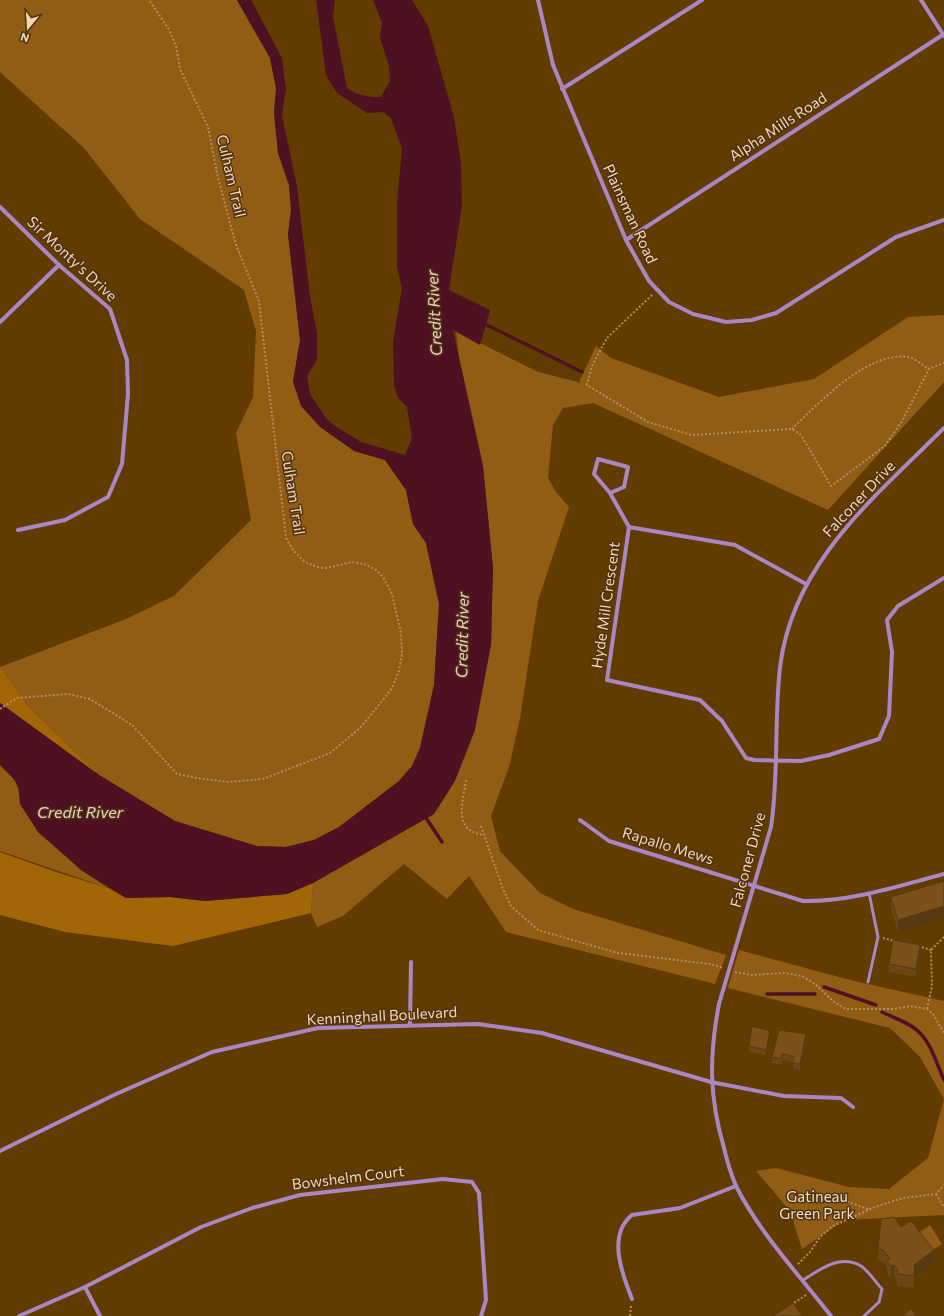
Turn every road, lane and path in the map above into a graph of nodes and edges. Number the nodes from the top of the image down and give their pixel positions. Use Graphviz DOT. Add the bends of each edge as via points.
graph roads {
  1 [pos="150,0"];
  2 [pos="538,0"];
  3 [pos="702,0"];
  4 [pos="921,0"];
  5 [pos="944,35"];
  6 [pos="562,90"];
  7 [pos="0,207"];
  8 [pos="944,220"];
  9 [pos="626,240"];
  10 [pos="60,265"];
  11 [pos="657,290"];
  12 [pos="0,322"];
  13 [pos="944,364"];
  14 [pos="929,370"];
  15 [pos="944,428"];
  16 [pos="792,429"];
  17 [pos="610,493"];
  18 [pos="629,527"];
  19 [pos="18,530"];
  20 [pos="944,578"];
  21 [pos="806,584"];
  22 [pos="0,709"];
  23 [pos="775,760"];
  24 [pos="466,780"];
  25 [pos="580,820"];
  26 [pos="481,826"];
  27 [pos="484,835"];
  28 [pos="944,874"];
  29 [pos="755,885"];
  30 [pos="869,893"];
  31 [pos="878,936"];
  32 [pos="944,937"];
  33 [pos="901,942"];
  34 [pos="916,946"];
  35 [pos="931,950"];
  36 [pos="411,962"];
  37 [pos="729,970"];
  38 [pos="868,982"];
  39 [pos="928,1008"];
  40 [pos="410,1024"];
  41 [pos="944,1033"];
  42 [pos="711,1082"];
  43 [pos="853,1107"];
  44 [pos="0,1151"];
  45 [pos="944,1185"];
  46 [pos="736,1186"];
  47 [pos="936,1194"];
  48 [pos="788,1201"];
  49 [pos="944,1207"];
  50 [pos="869,1210"];
  51 [pos="794,1268"];
  52 [pos="803,1280"];
  53 [pos="85,1287"];
  54 [pos="812,1291"];
  55 [pos="632,1299"];
  56 [pos="787,1308"];
  57 [pos="19,1316"];
  58 [pos="100,1316"];
  59 [pos="481,1316"];
  60 [pos="630,1316"];
  61 [pos="831,1316"];
  62 [pos="864,1316"];
  1 -- 22 [label="path, Culham Trail" via="168,28 176,46 180,69 208,127 218,178 236,245 259,301 286,538 292,550 305,562 326,568 352,562 364,564 383,578 392,594 401,633 399,671 383,702 360,728 330,753 256,779 228,782 178,774 132,725 90,699 68,694 17,698"];
  2 -- 6 [label="street, Plainsman Road" via="553,65"];
  3 -- 6 [label="street"];
  4 -- 5 [label="street"];
  5 -- 9 [label="street, Alpha Mills Road"];
  6 -- 9 [label="street, Plainsman Road"];
  7 -- 10 [label="street, Sir Monty's Drive"];
  8 -- 11 [label="street, Plainsman Road" via="896,237 776,313 752,320 726,322 693,314 670,302"];
  9 -- 11 [label="street, Plainsman Road" via="649,281"];
  10 -- 12 [label="street"];
  10 -- 19 [label="street, Sir Monty's Drive" via="110,309 127,360 128,394 122,464 108,497 64,520"];
  11 -- 16 [label="path" via="607,338 592,366 587,385 648,422 692,435"];
  13 -- 14 [label="path"];
  14 -- 16 [label="path" via="909,357 893,356 878,361 840,383"];
  14 -- 16 [label="path" via="902,421 885,446 831,486 801,435"];
  15 -- 21 [label="street, Falconer Drive" via="850,522 832,543"];
  17 -- 17 [label="street, Hyde Mill Crescent" via="594,474 598,459 628,467 624,487"];
  17 -- 18 [label="street, Hyde Mill Crescent"];
  18 -- 21 [label="street, Hyde Mill Crescent" via="735,545"];
  18 -- 23 [label="street, Hyde Mill Crescent" via="607,680 700,700 722,721 746,758"];
  20 -- 23 [label="street" via="898,606 887,620 892,652 890,716 879,739 801,761"];
  21 -- 23 [label="street, Falconer Drive" via="792,618 781,665 777,695"];
  23 -- 29 [label="street, Falconer Drive" via="771,826"];
  24 -- 27 [label="path" via="461,814 463,823 476,834"];
  25 -- 29 [label="street, Rapallo Mews" via="609,841"];
  26 -- 27 [label="path"];
  27 -- 37 [label="path" via="511,906 538,930 618,953 710,964"];
  28 -- 30 [label="street, Rapallo Mews"];
  29 -- 30 [label="street, Rapallo Mews" via="803,901 821,901"];
  29 -- 37 [label="street, Falconer Drive"];
  30 -- 31 [label="lane"];
  31 -- 33 [label="path"];
  31 -- 38 [label="lane"];
  32 -- 35 [label="path"];
  34 -- 35 [label="path"];
  35 -- 39 [label="path" via="932,986"];
  36 -- 40 [label="street"];
  37 -- 39 [label="path" via="751,975 785,972 802,976 846,1009 893,1009 910,1006"];
  37 -- 42 [label="street, Falconer Drive" via="714,1028"];
  39 -- 41 [label="path"];
  40 -- 42 [label="street, Kenninghall Boulevard" via="478,1024 542,1033"];
  40 -- 44 [label="street, Kenninghall Boulevard" via="318,1028 212,1052 116,1094"];
  42 -- 43 [label="street, Kenninghall Boulevard" via="784,1096 841,1098"];
  42 -- 46 [label="street, Falconer Drive" via="720,1137"];
  45 -- 47 [label="path"];
  46 -- 51 [label="street, Falconer Drive" via="768,1235"];
  46 -- 55 [label="street" via="680,1208 632,1214 625,1220 619,1238 621,1273"];
  47 -- 49 [label="path"];
  47 -- 50 [label="path" via="903,1198"];
  48 -- 50 [label="path" via="822,1197 840,1199"];
  50 -- 51 [label="path" via="833,1226 820,1237"];
  51 -- 52 [label="street, Falconer Drive"];
  52 -- 54 [label="street, Falconer Drive"];
  52 -- 62 [label="lane" via="831,1262 861,1266 882,1289 880,1302"];
  53 -- 57 [label="street, Bowshelm Court"];
  53 -- 58 [label="street"];
  53 -- 59 [label="street, Bowshelm Court" via="201,1227 252,1208 300,1195 443,1179 462,1180 472,1182 479,1193 486,1300"];
  54 -- 56 [label="path"];
  54 -- 61 [label="street, Falconer Drive"];
  55 -- 60 [label="path"];
}
